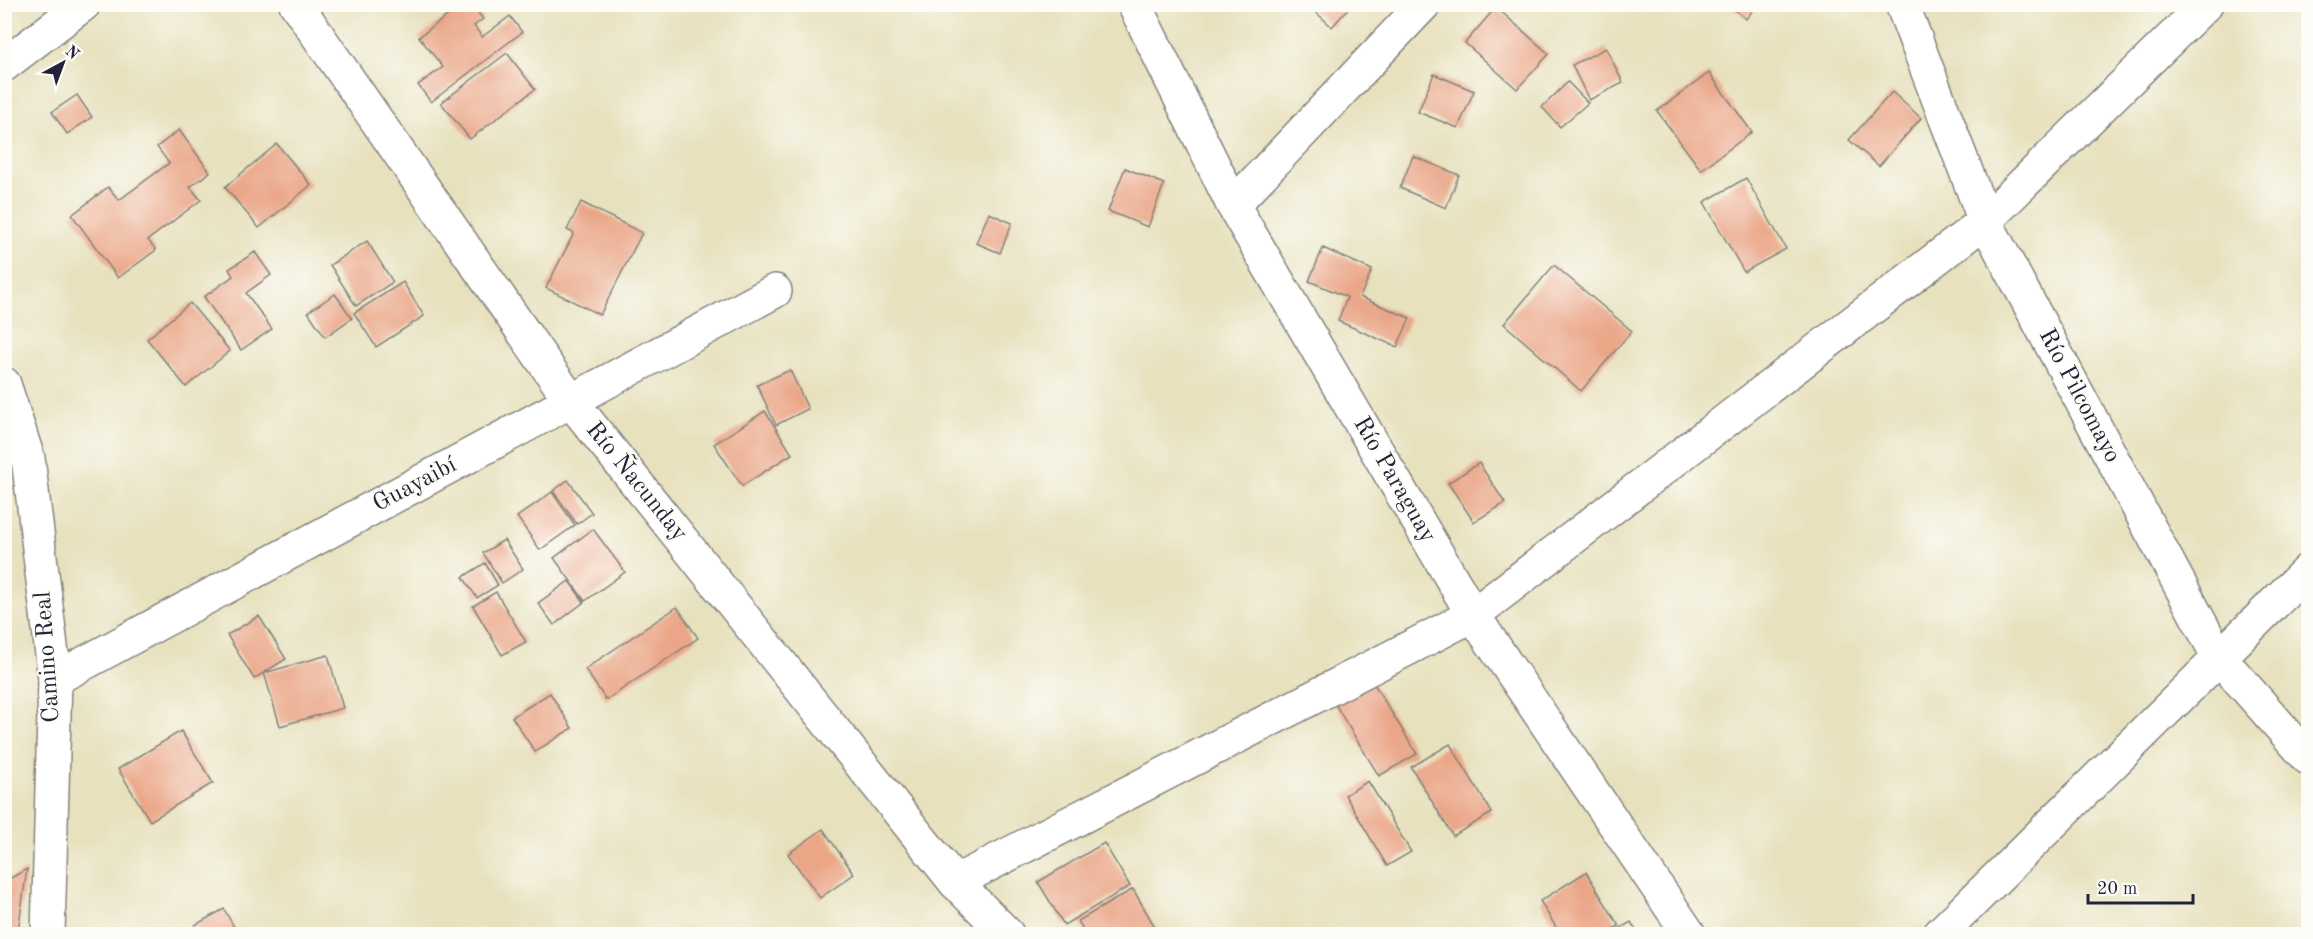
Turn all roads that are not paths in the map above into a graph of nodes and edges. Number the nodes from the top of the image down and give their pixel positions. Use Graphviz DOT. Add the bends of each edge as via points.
graph roads {
  1 [pos="84,4"];
  2 [pos="296,4"];
  3 [pos="1134,4"];
  4 [pos="1424,4"];
  5 [pos="1902,4"];
  6 [pos="2206,4"];
  7 [pos="4,65"];
  8 [pos="1233,205"];
  9 [pos="1985,221"];
  10 [pos="776,291"];
  11 [pos="4,384"];
  12 [pos="571,401"];
  13 [pos="2308,570"];
  14 [pos="1473,615"];
  15 [pos="2218,656"];
  16 [pos="55,679"];
  17 [pos="2308,758"];
  18 [pos="955,882"];
  19 [pos="48,934"];
  20 [pos="1007,934"];
  21 [pos="1689,934"];
  22 [pos="1940,934"];
  1 -- 7 [label="street"];
  2 -- 12 [label="street, Río Ñacunday"];
  3 -- 8 [label="street, Río Paraguay"];
  4 -- 8 [label="street"];
  5 -- 9 [label="street, Río Pilcomayo"];
  6 -- 9 [label="street"];
  8 -- 14 [label="street, Río Paraguay"];
  9 -- 14 [label="street"];
  9 -- 15 [label="street, Río Pilcomayo"];
  10 -- 12 [label="street, Guayaibí"];
  11 -- 16 [label="street, Camino Real" via="28,458"];
  12 -- 16 [label="street, Guayaibí"];
  12 -- 18 [label="street, Río Ñacunday"];
  13 -- 15 [label="street"];
  14 -- 18 [label="street"];
  14 -- 21 [label="street, Río Paraguay"];
  15 -- 17 [label="street, Río Pilcomayo"];
  15 -- 22 [label="street"];
  16 -- 19 [label="street, Camino Real"];
  18 -- 20 [label="street, Río Ñacunday"];
}
